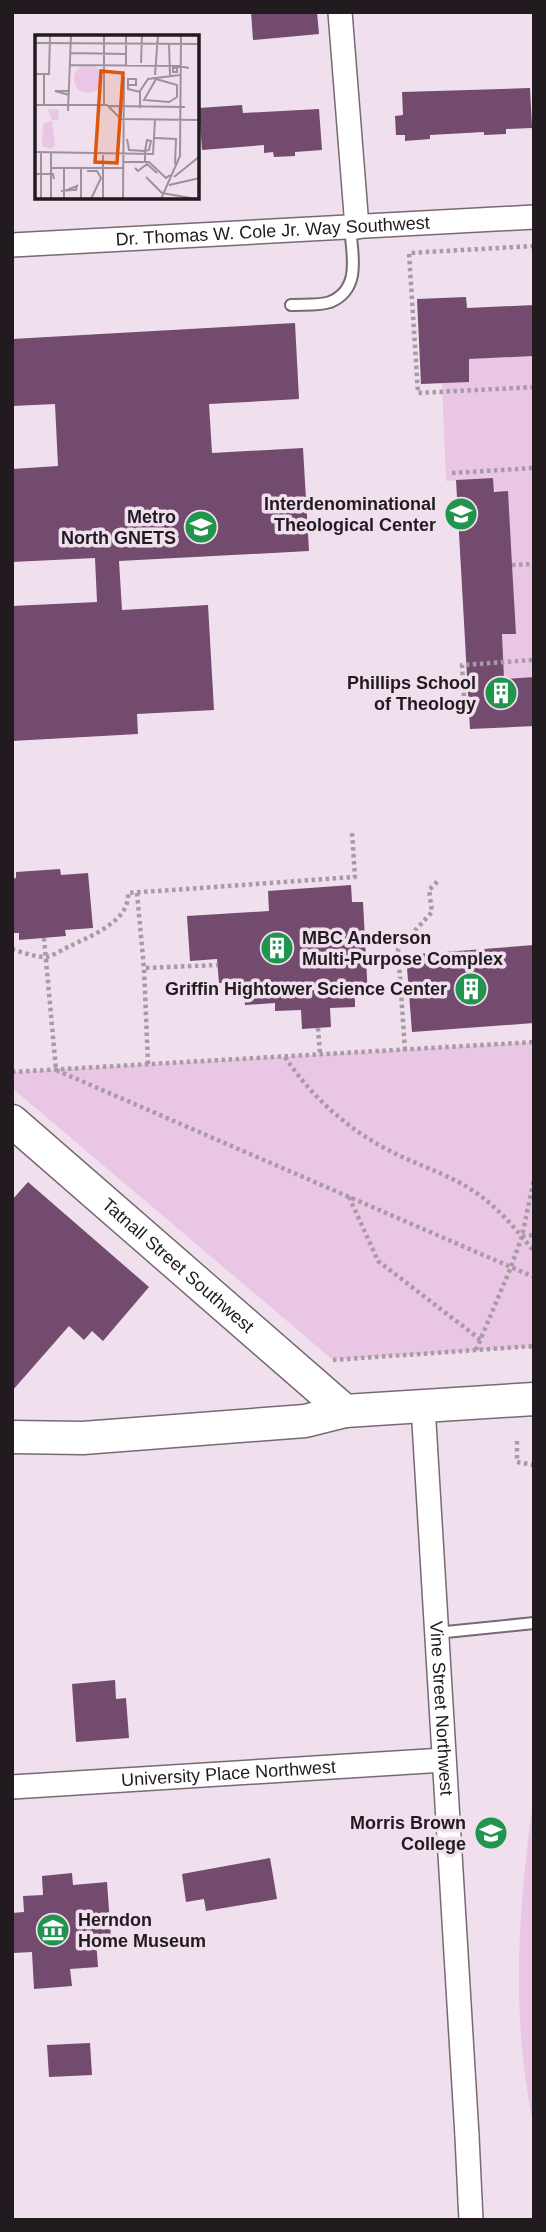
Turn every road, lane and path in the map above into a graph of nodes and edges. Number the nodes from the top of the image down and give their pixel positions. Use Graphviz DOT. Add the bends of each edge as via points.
graph roads {
  1 [pos="340,12"];
  2 [pos="534,217"];
  3 [pos="354,227"];
  4 [pos="12,245"];
  5 [pos="534,246"];
  6 [pos="291,305"];
  7 [pos="534,387"];
  8 [pos="534,468"];
  9 [pos="453,473"];
  10 [pos="534,564"];
  11 [pos="512,565"];
  12 [pos="534,660"];
  13 [pos="469,713"];
  14 [pos="352,832"];
  15 [pos="440,878"];
  16 [pos="136,892"];
  17 [pos="44,938"];
  18 [pos="12,949"];
  19 [pos="45,957"];
  20 [pos="218,965"];
  21 [pos="144,968"];
  22 [pos="318,1028"];
  23 [pos="534,1042"];
  24 [pos="405,1050"];
  25 [pos="320,1054"];
  26 [pos="284,1056"];
  27 [pos="148,1064"];
  28 [pos="56,1070"];
  29 [pos="12,1072"];
  30 [pos="12,1121"];
  31 [pos="534,1179"];
  32 [pos="349,1197"];
  33 [pos="534,1235"];
  34 [pos="522,1236"];
  35 [pos="534,1251"];
  36 [pos="511,1268"];
  37 [pos="534,1277"];
  38 [pos="481,1340"];
  39 [pos="534,1346"];
  40 [pos="477,1350"];
  41 [pos="333,1360"];
  42 [pos="534,1399"];
  43 [pos="424,1406"];
  44 [pos="345,1411"];
  45 [pos="12,1417"];
  46 [pos="12,1437"];
  47 [pos="517,1441"];
  48 [pos="534,1465"];
  49 [pos="534,1623"];
  50 [pos="436,1633"];
  51 [pos="444,1760"];
  52 [pos="12,1787"];
  53 [pos="471,2210"];
  1 -- 3 [label="street"];
  2 -- 3 [label="street, Dr. Thomas W. Cole Jr. Way Southwest"];
  3 -- 4 [label="street, Dr. Thomas W. Cole Jr. Way Southwest"];
  3 -- 6 [label="lane" via="351,284 345,293 329,303"];
  5 -- 7 [label="path" via="409,253 418,393"];
  8 -- 9 [label="path"];
  10 -- 11 [label="path"];
  12 -- 13 [label="path" via="462,665 465,713"];
  14 -- 16 [label="path" via="355,877"];
  15 -- 24 [label="path" via="429,890 432,912 398,949"];
  16 -- 19 [label="path" via="128,893 111,924"];
  16 -- 21 [label="path"];
  17 -- 19 [label="path"];
  18 -- 19 [label="path"];
  19 -- 28 [label="path"];
  20 -- 21 [label="path"];
  21 -- 27 [label="path"];
  22 -- 25 [label="path"];
  23 -- 24 [label="path"];
  24 -- 25 [label="path"];
  25 -- 26 [label="path"];
  26 -- 27 [label="path"];
  26 -- 34 [label="path" via="337,1118 363,1137 482,1197"];
  27 -- 28 [label="path"];
  28 -- 29 [label="path"];
  28 -- 32 [label="path"];
  30 -- 44 [label="street, Tatnall Street Southwest"];
  31 -- 34 [label="path"];
  32 -- 36 [label="path"];
  32 -- 38 [label="path" via="377,1262"];
  33 -- 34 [label="path"];
  34 -- 35 [label="path"];
  34 -- 36 [label="path"];
  36 -- 37 [label="path"];
  36 -- 38 [label="path"];
  38 -- 40 [label="path"];
  39 -- 40 [label="path"];
  40 -- 41 [label="path"];
  42 -- 43 [label="street"];
  43 -- 44 [label="street"];
  43 -- 50 [label="street, Vine Street Northwest"];
  44 -- 45 [label="street" via="304,1402 70,1419"];
  44 -- 46 [label="street" via="305,1421 83,1438"];
  47 -- 48 [label="path" via="517,1462"];
  49 -- 50 [label="lane"];
  50 -- 51 [label="street, Vine Street Northwest"];
  51 -- 52 [label="street, University Place Northwest"];
  51 -- 53 [label="street, Vine Street Northwest, bridge"];
}
